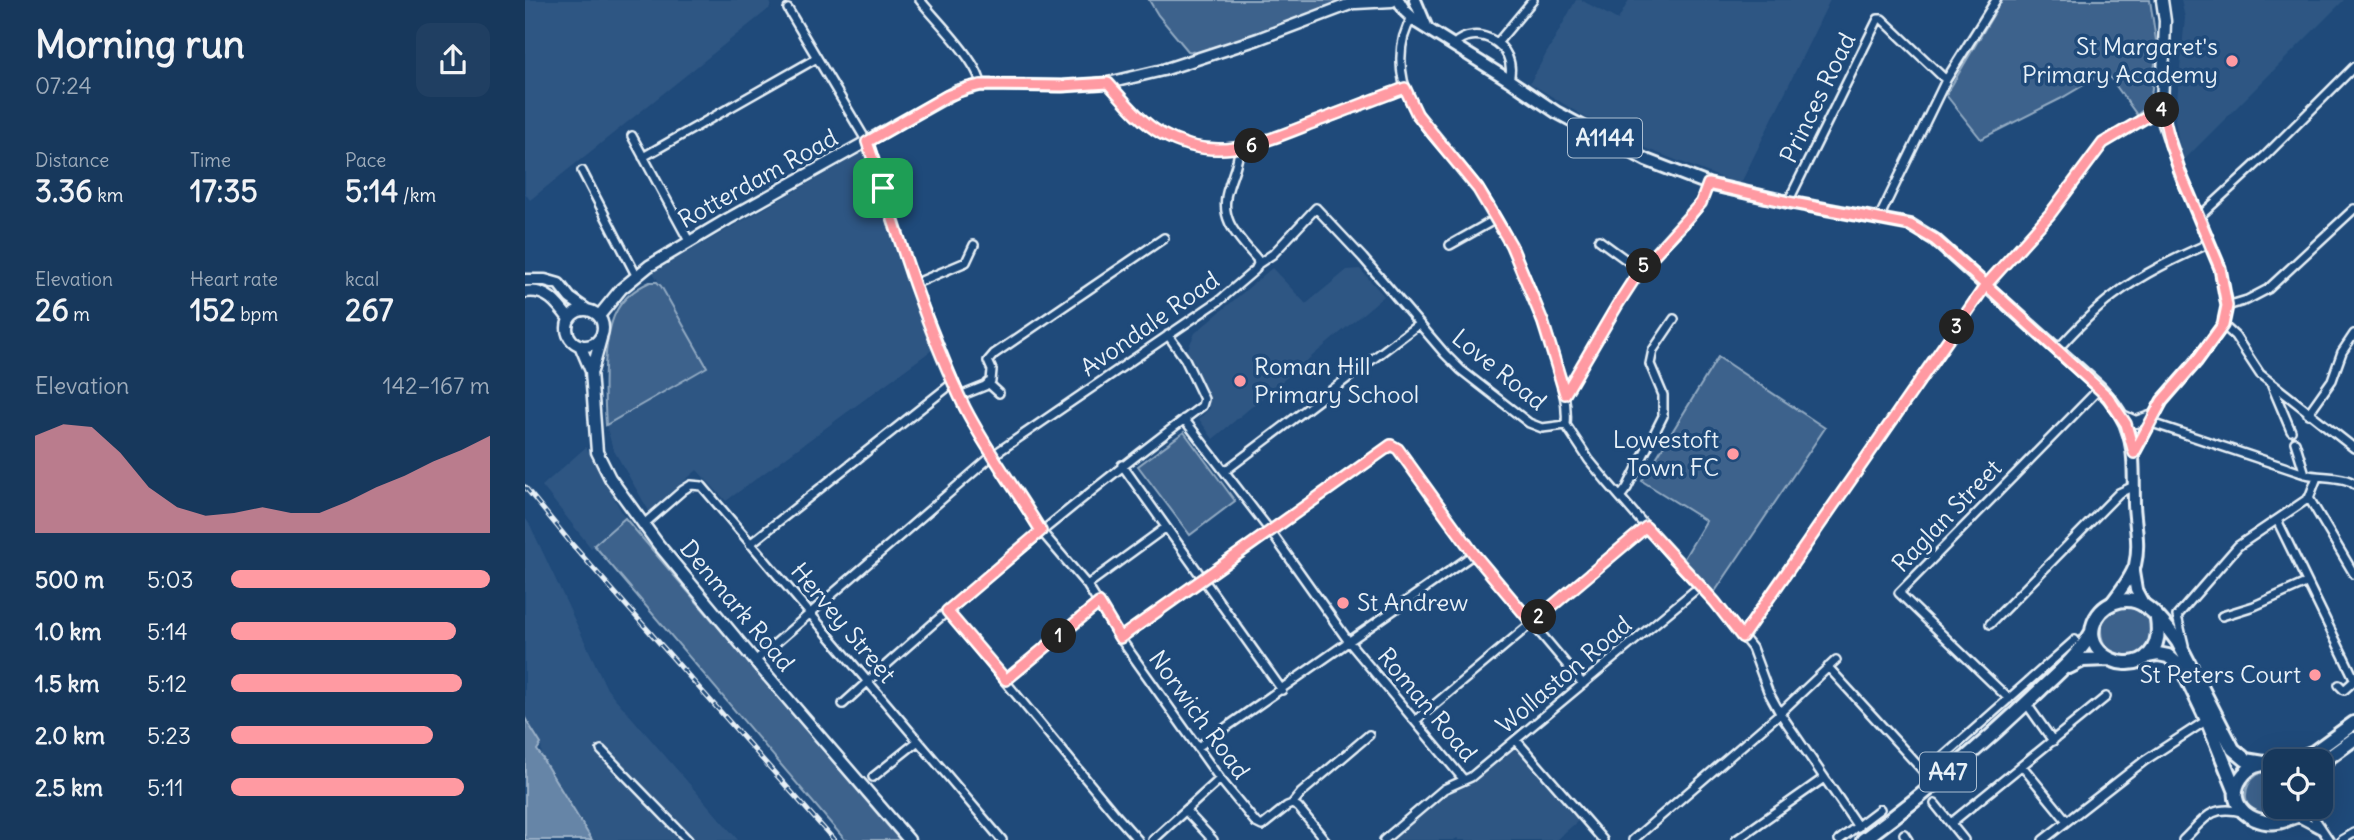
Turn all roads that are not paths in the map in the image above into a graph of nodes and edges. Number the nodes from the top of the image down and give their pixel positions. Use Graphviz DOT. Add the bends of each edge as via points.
graph roads {
  1 [pos="919,0"];
  2 [pos="1395,0"];
  3 [pos="1415,0"];
  4 [pos="1533,0"];
  5 [pos="1996,0"];
  6 [pos="2162,0"];
  7 [pos="1358,1"];
  8 [pos="787,9"];
  9 [pos="1412,18"];
  10 [pos="1427,28"];
  11 [pos="1403,37"];
  12 [pos="1498,43"];
  13 [pos="1453,45"];
  14 [pos="817,58"];
  15 [pos="2354,68"];
  16 [pos="1509,79"];
  17 [pos="1946,80"];
  18 [pos="1108,83"];
  19 [pos="981,85"];
  20 [pos="1405,88"];
  21 [pos="2162,108"];
  22 [pos="632,136"];
  23 [pos="867,142"];
  24 [pos="1239,148"];
  25 [pos="643,157"];
  26 [pos="582,171"];
  27 [pos="1708,184"];
  28 [pos="1788,202"];
  29 [pos="1316,208"];
  30 [pos="2354,209"];
  31 [pos="2348,215"];
  32 [pos="2199,217"];
  33 [pos="1879,218"];
  34 [pos="1496,219"];
  35 [pos="2354,222"];
  36 [pos="1164,238"];
  37 [pos="1599,240"];
  38 [pos="689,241"];
  39 [pos="2210,243"];
  40 [pos="974,245"];
  41 [pos="1450,245"];
  42 [pos="1258,264"];
  43 [pos="1640,270"];
  44 [pos="636,275"];
  45 [pos="525,280"];
  46 [pos="914,284"];
  47 [pos="1986,285"];
  48 [pos="525,292"];
  49 [pos="2227,306"];
  50 [pos="588,310"];
  51 [pos="599,316"];
  52 [pos="569,319"];
  53 [pos="1674,319"];
  54 [pos="1419,324"];
  55 [pos="2223,325"];
  56 [pos="2354,334"];
  57 [pos="1168,335"];
  58 [pos="601,337"];
  59 [pos="580,345"];
  60 [pos="2057,350"];
  61 [pos="591,371"];
  62 [pos="954,382"];
  63 [pos="988,383"];
  64 [pos="2272,386"];
  65 [pos="2100,388"];
  66 [pos="999,393"];
  67 [pos="1565,394"];
  68 [pos="960,396"];
  69 [pos="2308,414"];
  70 [pos="2120,415"];
  71 [pos="1184,419"];
  72 [pos="2150,420"];
  73 [pos="1566,425"];
  74 [pos="2291,431"];
  75 [pos="2295,442"];
  76 [pos="2352,443"];
  77 [pos="2134,453"];
  78 [pos="992,456"];
  79 [pos="1122,466"];
  80 [pos="1225,471"];
  81 [pos="2305,474"];
  82 [pos="2317,477"];
  83 [pos="2354,484"];
  84 [pos="2134,486"];
  85 [pos="1620,497"];
  86 [pos="2309,498"];
  87 [pos="2277,520"];
  88 [pos="644,524"];
  89 [pos="1646,527"];
  90 [pos="1165,528"];
  91 [pos="1041,531"];
  92 [pos="1271,532"];
  93 [pos="750,544"];
  94 [pos="1474,554"];
  95 [pos="2133,572"];
  96 [pos="2354,575"];
  97 [pos="1203,579"];
  98 [pos="2307,583"];
  99 [pos="1087,585"];
  100 [pos="1700,586"];
  101 [pos="2112,602"];
  102 [pos="1099,603"];
  103 [pos="2144,605"];
  104 [pos="947,611"];
  105 [pos="810,614"];
  106 [pos="2223,616"];
  107 [pos="2157,619"];
  108 [pos="1532,623"];
  109 [pos="1990,624"];
  110 [pos="2092,632"];
  111 [pos="1742,637"];
  112 [pos="1120,638"];
  113 [pos="2075,640"];
  114 [pos="1349,642"];
  115 [pos="2147,656"];
  116 [pos="2109,659"];
  117 [pos="1836,660"];
  118 [pos="2187,660"];
  119 [pos="755,661"];
  120 [pos="1828,667"];
  121 [pos="2059,671"];
  122 [pos="1006,680"];
  123 [pos="2354,680"];
  124 [pos="868,682"];
  125 [pos="1583,684"];
  126 [pos="2339,685"];
  127 [pos="1282,690"];
  128 [pos="2106,697"];
  129 [pos="2009,699"];
  130 [pos="843,704"];
  131 [pos="2026,704"];
  132 [pos="1780,713"];
  133 [pos="2207,720"];
  134 [pos="1415,721"];
  135 [pos="2354,723"];
  136 [pos="1369,735"];
  137 [pos="2354,739"];
  138 [pos="1516,740"];
  139 [pos="918,741"];
  140 [pos="2053,741"];
  141 [pos="1198,747"];
  142 [pos="2317,749"];
  143 [pos="601,750"];
  144 [pos="2333,754"];
  145 [pos="2263,763"];
  146 [pos="2263,765"];
  147 [pos="2022,766"];
  148 [pos="873,777"];
  149 [pos="1824,778"];
  150 [pos="1220,779"];
  151 [pos="1464,780"];
  152 [pos="2236,792"];
  153 [pos="1292,804"];
  154 [pos="1935,804"];
  155 [pos="1881,809"];
  156 [pos="1186,811"];
  157 [pos="2242,812"];
  158 [pos="2292,819"];
  159 [pos="2316,819"];
  160 [pos="2067,821"];
  161 [pos="1951,823"];
  162 [pos="1858,827"];
  163 [pos="2286,827"];
  164 [pos="2324,831"];
  165 [pos="2354,832"];
  166 [pos="1866,839"];
  167 [pos="688,840"];
  168 [pos="909,840"];
  169 [pos="1002,840"];
  170 [pos="1138,840"];
  171 [pos="1153,840"];
  172 [pos="1213,840"];
  173 [pos="1325,840"];
  174 [pos="1384,840"];
  175 [pos="1603,840"];
  176 [pos="1633,840"];
  177 [pos="1736,840"];
  178 [pos="1839,840"];
  179 [pos="1964,840"];
  180 [pos="2043,840"];
  181 [pos="2183,840"];
  182 [pos="2329,840"];
  183 [pos="2342,840"];
  1 -- 19 [label="street" via="970,61"];
  2 -- 7 [label="street, Rotterdam Road"];
  2 -- 9 [label="main road, A1144"];
  3 -- 10 [label="main road"];
  4 -- 12 [label="street"];
  5 -- 17 [label="street"];
  6 -- 21 [label="street"];
  7 -- 18 [label="street, Rotterdam Road" via="1163,70"];
  8 -- 14 [label="street, Norwich Road"];
  9 -- 10 [label="main road, A1144"];
  9 -- 11 [label="street"];
  10 -- 11 [label="street"];
  10 -- 13 [label="main road, A1144"];
  11 -- 20 [label="street" via="1400,54"];
  12 -- 13 [label="street" via="1469,36"];
  12 -- 16 [label="street" via="1510,59"];
  13 -- 16 [label="main road, A1144"];
  14 -- 23 [label="street, Norwich Road"];
  14 -- 25 [label="street"];
  15 -- 32 [label="street"];
  16 -- 27 [label="main road, A1144" via="1556,112 1646,160"];
  17 -- 28 [label="street, Princes Road" via="1878,19"];
  17 -- 33 [label="street"];
  18 -- 19 [label="street, Rotterdam Road"];
  18 -- 24 [label="street" via="1163,135 1203,148"];
  19 -- 23 [label="street, Rotterdam Road" via="957,91"];
  20 -- 24 [label="street"];
  20 -- 34 [label="street" via="1417,114 1478,189"];
  21 -- 32 [label="street" via="2170,143"];
  21 -- 47 [label="street" via="2103,143 2050,214"];
  22 -- 25 [label="street"];
  23 -- 38 [label="street, Rotterdam Road"];
  23 -- 46 [label="street, Norwich Road"];
  24 -- 42 [label="street" via="1226,194 1227,219"];
  25 -- 38 [label="street"];
  26 -- 44 [label="street"];
  27 -- 28 [label="main road, A1144"];
  27 -- 43 [label="street" via="1701,203"];
  28 -- 33 [label="main road, A1144"];
  29 -- 42 [label="street, Avondale Road"];
  29 -- 54 [label="street, Love Road"];
  30 -- 31 [label="street"];
  31 -- 35 [label="street"];
  31 -- 49 [label="street" via="2268,289"];
  32 -- 39 [label="street"];
  33 -- 47 [label="main road, A1144" via="1923,231"];
  34 -- 41 [label="street"];
  34 -- 67 [label="street" via="1543,322"];
  36 -- 63 [label="street" via="994,354 988,362 993,374"];
  37 -- 43 [label="street"];
  38 -- 44 [label="street, Rotterdam Road"];
  39 -- 49 [label="street"];
  39 -- 60 [label="street" via="2114,295"];
  40 -- 46 [label="street" via="966,262"];
  42 -- 57 [label="street, Avondale Road" via="1220,300"];
  43 -- 67 [label="street"];
  44 -- 51 [label="street, Rotterdam Road"];
  45 -- 50 [label="street" via="559,284"];
  46 -- 62 [label="street, Norwich Road"];
  47 -- 60 [label="main road, A1144"];
  47 -- 111 [label="street"];
  48 -- 52 [label="street" via="549,296"];
  49 -- 55 [label="street"];
  50 -- 51 [label="street"];
  50 -- 52 [label="street"];
  51 -- 58 [label="street"];
  52 -- 59 [label="street" via="570,338"];
  53 -- 85 [label="street" via="1653,350 1650,364 1663,395 1663,416"];
  54 -- 73 [label="street, Love Road" via="1461,370 1529,423 1542,428"];
  54 -- 80 [label="street"];
  55 -- 64 [label="street"];
  55 -- 72 [label="street"];
  56 -- 69 [label="street" via="2332,380"];
  57 -- 71 [label="street" via="1185,359 1204,402"];
  57 -- 78 [label="street, Avondale Road"];
  58 -- 59 [label="street" via="592,345"];
  58 -- 61 [label="street, Denmark Road"];
  59 -- 61 [label="street, Denmark Road"];
  60 -- 65 [label="main road, A1144"];
  61 -- 88 [label="street, Denmark Road" via="597,452"];
  62 -- 68 [label="street, Norwich Road"];
  62 -- 93 [label="street"];
  63 -- 66 [label="street"];
  63 -- 68 [label="street"];
  64 -- 69 [label="street"];
  64 -- 74 [label="street"];
  65 -- 70 [label="main road, A1144"];
  65 -- 129 [label="street, Raglan Street" via="1899,593"];
  67 -- 73 [label="street"];
  68 -- 78 [label="street, Norwich Road"];
  69 -- 76 [label="street"];
  70 -- 72 [label="street" via="2136,422"];
  70 -- 77 [label="main road, A1144"];
  71 -- 79 [label="street"];
  71 -- 80 [label="street, Roman Road"];
  72 -- 77 [label="street"];
  72 -- 81 [label="street"];
  73 -- 85 [label="street, Love Road"];
  75 -- 81 [label="street"];
  77 -- 84 [label="main road, A1144"];
  78 -- 91 [label="street, Norwich Road"];
  78 -- 105 [label="street, Avondale Road"];
  79 -- 90 [label="street"];
  79 -- 91 [label="street"];
  80 -- 92 [label="street, Roman Road"];
  81 -- 82 [label="street"];
  82 -- 83 [label="street"];
  82 -- 86 [label="street"];
  84 -- 95 [label="main road, A1144" via="2137,548"];
  84 -- 109 [label="street" via="2119,493"];
  85 -- 89 [label="street, Love Road"];
  86 -- 87 [label="street"];
  86 -- 96 [label="street"];
  87 -- 98 [label="street"];
  87 -- 118 [label="street" via="2238,546 2177,616"];
  88 -- 93 [label="street, Hervey Street" via="683,490 702,486"];
  88 -- 119 [label="street, Denmark Road"];
  89 -- 100 [label="street, Love Road"];
  89 -- 108 [label="street"];
  90 -- 97 [label="street"];
  90 -- 99 [label="street"];
  91 -- 99 [label="street, Norwich Road"];
  91 -- 104 [label="street"];
  92 -- 94 [label="street" via="1391,445"];
  92 -- 97 [label="street"];
  92 -- 114 [label="street, Roman Road"];
  93 -- 105 [label="street, Hervey Street"];
  94 -- 108 [label="street"];
  94 -- 114 [label="street"];
  95 -- 101 [label="main road, A1144"];
  95 -- 103 [label="main road, A1144"];
  97 -- 112 [label="street"];
  97 -- 127 [label="street"];
  98 -- 106 [label="street"];
  98 -- 123 [label="street"];
  99 -- 102 [label="street, Norwich Road"];
  100 -- 111 [label="street, Love Road"];
  100 -- 125 [label="street, Wollaston Road"];
  101 -- 103 [label="highway"];
  101 -- 110 [label="highway" via="2103,608"];
  102 -- 112 [label="street, Norwich Road"];
  102 -- 122 [label="street"];
  103 -- 107 [label="highway"];
  104 -- 122 [label="street"];
  104 -- 124 [label="street"];
  105 -- 119 [label="street, Avondale Road"];
  105 -- 124 [label="street, Hervey Street"];
  107 -- 115 [label="highway" via="2157,641"];
  107 -- 118 [label="highway" via="2172,633"];
  108 -- 125 [label="street"];
  108 -- 134 [label="street"];
  110 -- 116 [label="highway" via="2099,650"];
  110 -- 121 [label="highway, A47"];
  111 -- 132 [label="street, Love Road" via="1755,654"];
  112 -- 141 [label="street, Norwich Road"];
  113 -- 129 [label="street"];
  114 -- 127 [label="street"];
  114 -- 134 [label="street, Roman Road"];
  115 -- 116 [label="highway" via="2125,664"];
  115 -- 133 [label="highway" via="2158,653 2178,662"];
  116 -- 121 [label="highway, A47" via="2083,660"];
  117 -- 120 [label="street"];
  118 -- 145 [label="highway" via="2232,749 2246,760"];
  119 -- 168 [label="street, Denmark Road"];
  120 -- 129 [label="street" via="1921,770 1928,772"];
  120 -- 132 [label="street"];
  121 -- 131 [label="highway, A47"];
  122 -- 170 [label="street"];
  123 -- 126 [label="street" via="2344,690"];
  124 -- 130 [label="street"];
  124 -- 139 [label="street, Hervey Street"];
  125 -- 138 [label="street, Wollaston Road"];
  127 -- 141 [label="street"];
  128 -- 140 [label="street"];
  131 -- 140 [label="street"];
  131 -- 166 [label="highway, A47"];
  132 -- 149 [label="street, Love Road"];
  132 -- 176 [label="street"];
  133 -- 152 [label="highway"];
  133 -- 160 [label="street" via="2144,761"];
  134 -- 151 [label="street, Roman Road"];
  135 -- 142 [label="highway"];
  136 -- 153 [label="street"];
  137 -- 144 [label="highway"];
  138 -- 151 [label="street, Wollaston Road"];
  138 -- 175 [label="street"];
  139 -- 148 [label="street"];
  139 -- 169 [label="street, Hervey Street"];
  140 -- 147 [label="street"];
  141 -- 150 [label="street, Norwich Road"];
  143 -- 167 [label="street"];
  146 -- 152 [label="highway" via="2246,772"];
  147 -- 160 [label="street"];
  147 -- 161 [label="street"];
  149 -- 162 [label="street, Love Road"];
  149 -- 177 [label="street"];
  150 -- 153 [label="street, Norwich Road" via="1259,825"];
  150 -- 156 [label="street"];
  151 -- 174 [label="street, Wollaston Road" via="1444,789"];
  152 -- 157 [label="highway"];
  153 -- 173 [label="street"];
  154 -- 161 [label="street"];
  155 -- 162 [label="street"];
  156 -- 171 [label="street"];
  156 -- 172 [label="street"];
  157 -- 163 [label="highway" via="2258,829"];
  157 -- 181 [label="street" via="2215,810"];
  158 -- 163 [label="highway"];
  159 -- 164 [label="street"];
  160 -- 180 [label="street"];
  161 -- 179 [label="street"];
  162 -- 178 [label="street"];
  163 -- 164 [label="street" via="2299,818"];
  164 -- 182 [label="street"];
  165 -- 183 [label="street"];
}
